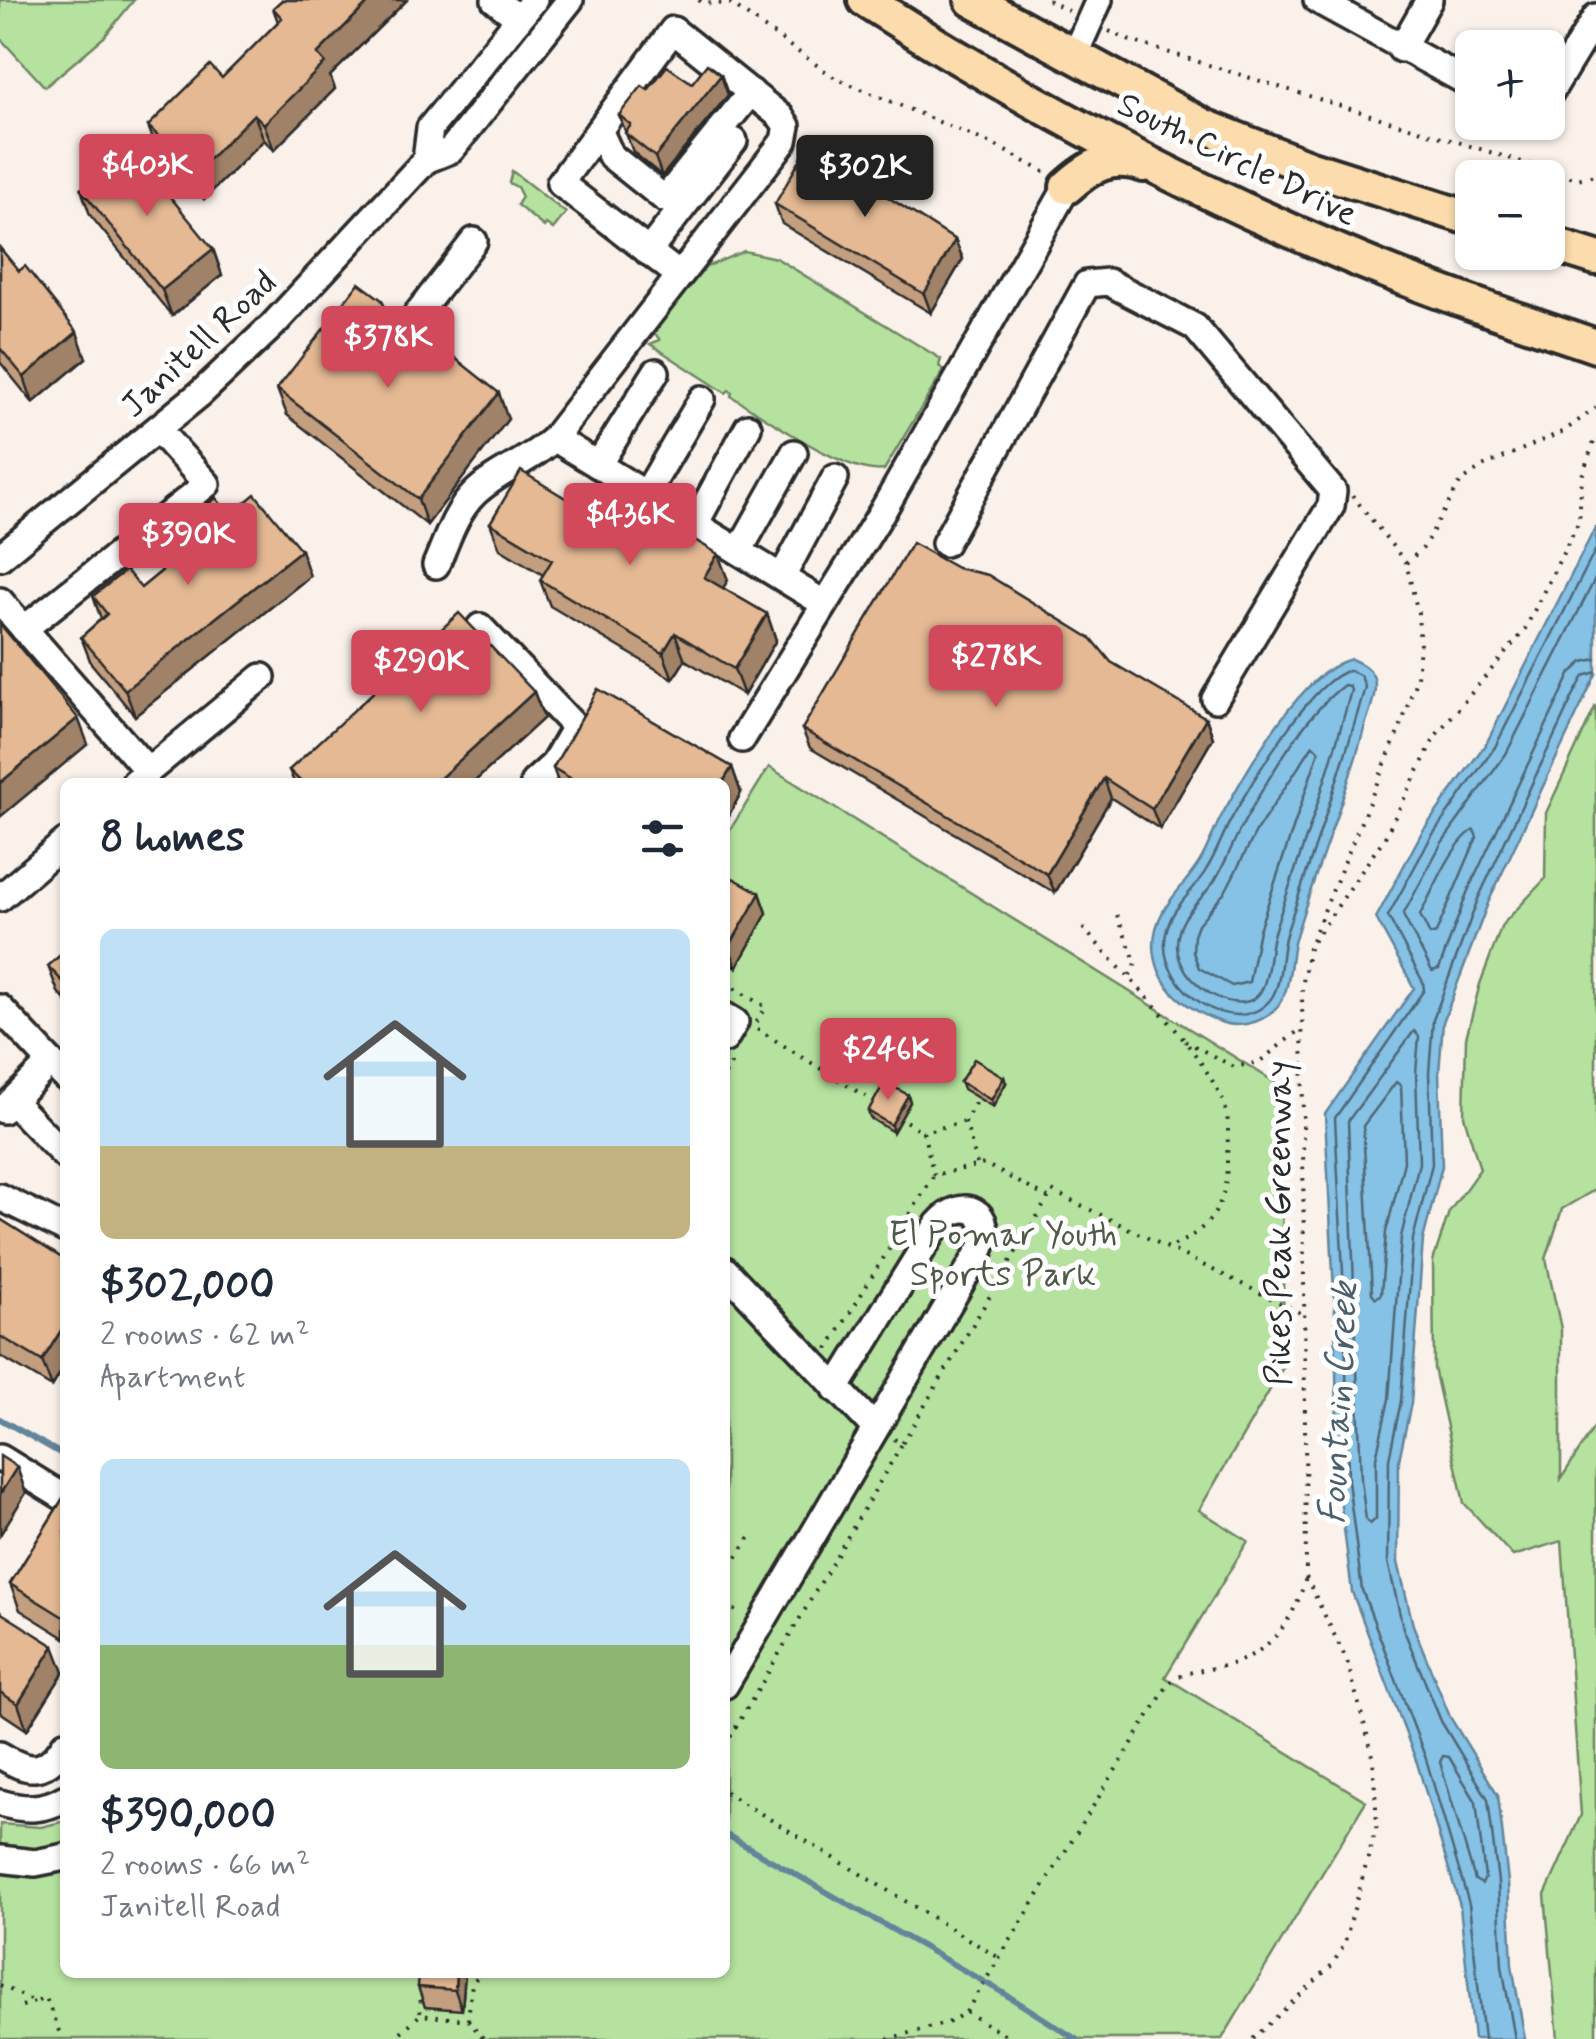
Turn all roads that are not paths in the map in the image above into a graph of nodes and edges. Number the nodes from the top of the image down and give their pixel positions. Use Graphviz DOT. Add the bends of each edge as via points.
graph roads {
  1 [pos="496,0"];
  2 [pos="570,0"];
  3 [pos="865,0"];
  4 [pos="972,0"];
  5 [pos="1317,0"];
  6 [pos="1429,0"];
  7 [pos="528,5"];
  8 [pos="1095,11"];
  9 [pos="1596,17"];
  10 [pos="1401,48"];
  11 [pos="1073,58"];
  12 [pos="1565,68"];
  13 [pos="1455,77"];
  14 [pos="757,97"];
  15 [pos="1040,105"];
  16 [pos="594,137"];
  17 [pos="426,160"];
  18 [pos="1158,169"];
  19 [pos="1062,183"];
  20 [pos="1455,214"];
  21 [pos="474,241"];
  22 [pos="1565,248"];
  23 [pos="648,252"];
  24 [pos="1591,256"];
  25 [pos="679,275"];
  26 [pos="407,327"];
  27 [pos="1596,346"];
  28 [pos="656,372"];
  29 [pos="702,400"];
  30 [pos="748,426"];
  31 [pos="158,430"];
  32 [pos="554,438"];
  33 [pos="794,453"];
  34 [pos="598,465"];
  35 [pos="835,478"];
  36 [pos="646,494"];
  37 [pos="695,524"];
  38 [pos="946,542"];
  39 [pos="739,551"];
  40 [pos="0,557"];
  41 [pos="436,565"];
  42 [pos="782,578"];
  43 [pos="825,604"];
  44 [pos="9,616"];
  45 [pos="480,627"];
  46 [pos="262,676"];
  47 [pos="1215,699"];
  48 [pos="742,739"];
  49 [pos="139,778"];
  50 [pos="141,778"];
  51 [pos="538,778"];
  52 [pos="60,846"];
  53 [pos="0,898"];
  54 [pos="0,1008"];
  55 [pos="58,1069"];
  56 [pos="4,1108"];
  57 [pos="60,1152"];
  58 [pos="0,1197"];
  59 [pos="60,1227"];
  60 [pos="730,1275"];
  61 [pos="836,1389"];
  62 [pos="875,1428"];
  63 [pos="0,1458"];
  64 [pos="60,1495"];
  65 [pos="730,1676"];
  66 [pos="60,1751"];
  67 [pos="0,1755"];
  68 [pos="60,1800"];
  69 [pos="0,1803"];
  70 [pos="60,1858"];
  71 [pos="0,1859"];
  1 -- 7 [label="street"];
  2 -- 17 [label="street, Janitell Road" via="451,150"];
  3 -- 15 [label="main road, South Circle Drive"];
  4 -- 11 [label="main road, South Circle Drive"];
  5 -- 10 [label="street"];
  6 -- 10 [label="street"];
  7 -- 17 [label="street, Janitell Road" via="430,128"];
  8 -- 11 [label="street"];
  9 -- 12 [label="street"];
  10 -- 13 [label="street"];
  11 -- 20 [label="main road, South Circle Drive" via="1234,138"];
  14 -- 16 [label="street" via="665,199"];
  14 -- 16 [label="street" via="672,30"];
  14 -- 23 [label="street"];
  14 -- 25 [label="street" via="787,126 784,141"];
  15 -- 18 [label="main road, South Circle Drive"];
  15 -- 19 [label="main road" via="1072,156"];
  16 -- 23 [label="street" via="560,184"];
  17 -- 31 [label="street, Janitell Road" via="272,326"];
  18 -- 19 [label="main road" via="1129,160 1102,162"];
  18 -- 27 [label="main road, South Circle Drive" via="1341,253"];
  19 -- 43 [label="street"];
  21 -- 26 [label="street"];
  22 -- 24 [label="main road"];
  23 -- 25 [label="street"];
  25 -- 32 [label="street"];
  28 -- 34 [label="street"];
  29 -- 36 [label="street"];
  30 -- 37 [label="street"];
  31 -- 40 [label="street, Janitell Road"];
  31 -- 44 [label="street" via="206,484"];
  32 -- 34 [label="street"];
  32 -- 41 [label="street" via="476,491 459,511"];
  33 -- 39 [label="street"];
  34 -- 36 [label="street"];
  35 -- 42 [label="street"];
  36 -- 37 [label="street"];
  37 -- 39 [label="street"];
  38 -- 47 [label="street" via="1087,284 1108,282 1195,328 1333,491"];
  39 -- 42 [label="street"];
  42 -- 43 [label="street"];
  43 -- 48 [label="street"];
  44 -- 49 [label="street"];
  45 -- 51 [label="street" via="576,727"];
  46 -- 50 [label="street"];
  52 -- 53 [label="street"];
  54 -- 55 [label="street"];
  55 -- 56 [label="street"];
  56 -- 57 [label="street"];
  58 -- 59 [label="street"];
  60 -- 61 [label="street"];
  61 -- 62 [label="street"];
  61 -- 62 [label="street" via="938,1224 954,1210 973,1210 985,1227 982,1249"];
  62 -- 65 [label="street"];
  63 -- 64 [label="street"];
  66 -- 67 [label="street" via="39,1769"];
  68 -- 69 [label="street" via="41,1808"];
  70 -- 71 [label="street"];
}
